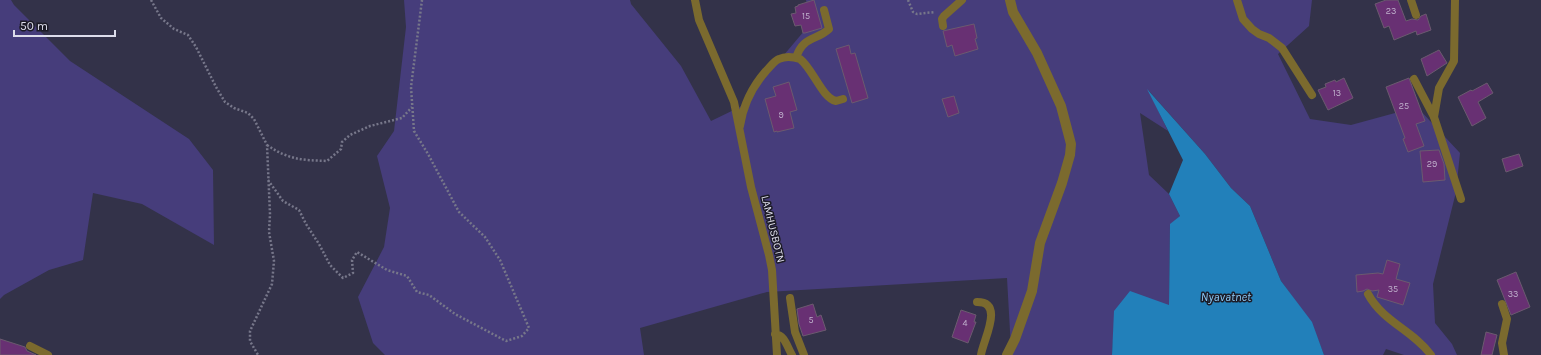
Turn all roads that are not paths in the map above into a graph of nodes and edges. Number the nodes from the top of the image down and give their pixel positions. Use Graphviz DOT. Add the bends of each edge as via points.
graph roads {
  1 [pos="695,0"];
  2 [pos="962,0"];
  3 [pos="1010,0"];
  4 [pos="1237,0"];
  5 [pos="1411,0"];
  6 [pos="1454,0"];
  7 [pos="824,10"];
  8 [pos="1416,15"];
  9 [pos="943,26"];
  10 [pos="796,58"];
  11 [pos="1414,79"];
  12 [pos="1312,95"];
  13 [pos="843,99"];
  14 [pos="1434,118"];
  15 [pos="739,131"];
  16 [pos="1461,199"];
  17 [pos="1368,294"];
  18 [pos="790,298"];
  19 [pos="977,302"];
  20 [pos="1502,304"];
  21 [pos="775,334"];
  22 [pos="30,346"];
  23 [pos="48,355"];
  24 [pos="777,355"];
  25 [pos="792,355"];
  26 [pos="804,355"];
  27 [pos="981,355"];
  28 [pos="1007,355"];
  29 [pos="1431,355"];
  30 [pos="1504,355"];
  1 -- 15 [label="lane, LAMHUSBOTN" via="699,20 734,102"];
  2 -- 9 [label="lane" via="942,20"];
  3 -- 28 [label="street" via="1013,12 1037,53 1061,106 1071,144 1062,183 1040,243 1032,291"];
  4 -- 12 [label="lane" via="1243,19 1255,32 1282,48"];
  5 -- 8 [label="lane"];
  6 -- 14 [label="lane" via="1454,61 1441,83"];
  7 -- 10 [label="lane" via="829,29 799,49"];
  10 -- 13 [label="lane" via="804,62 828,97 836,101"];
  10 -- 15 [label="lane, LAMHUSBOTN" via="779,58 755,84 744,110"];
  11 -- 14 [label="lane"];
  14 -- 16 [label="lane"];
  15 -- 21 [label="lane, LAMHUSBOTN" via="772,270"];
  17 -- 29 [label="lane" via="1392,322 1417,340"];
  18 -- 26 [label="lane" via="795,332"];
  19 -- 27 [label="lane" via="988,304 991,315"];
  20 -- 30 [label="lane" via="1507,319 1502,343"];
  21 -- 24 [label="lane, LAMHUSBOTN"];
  21 -- 25 [label="lane" via="783,338"];
  22 -- 23 [label="lane"];
}
